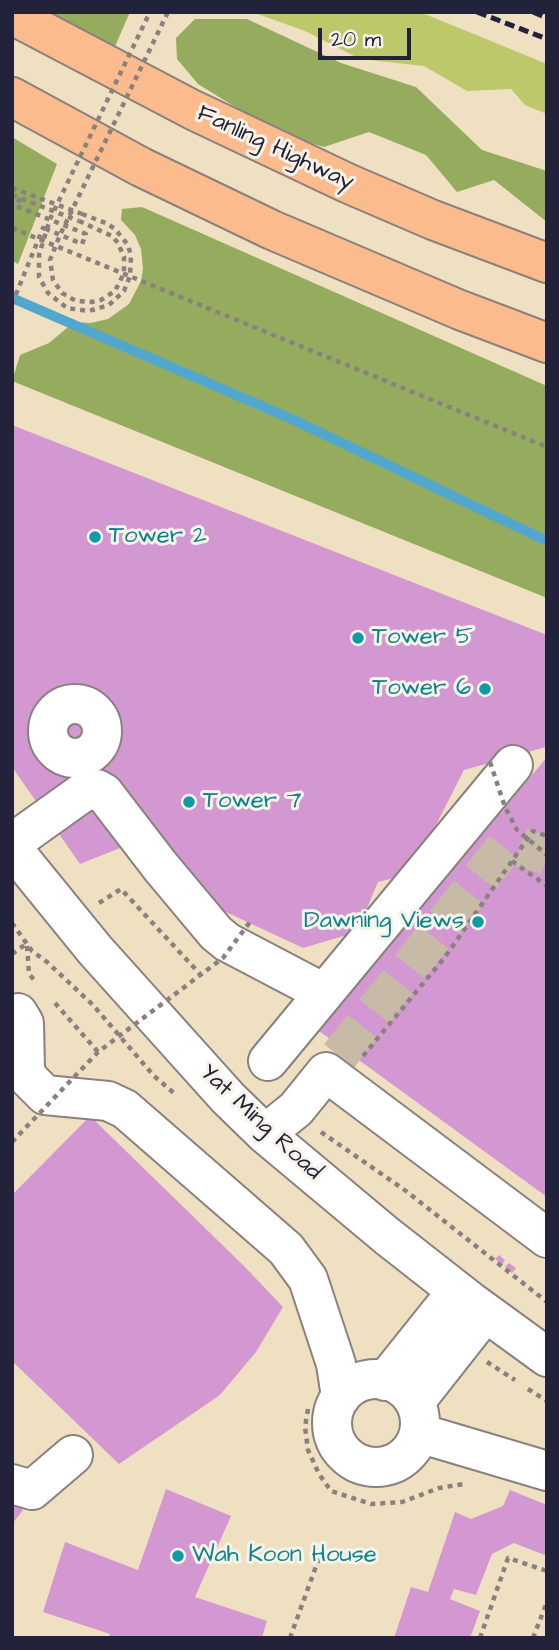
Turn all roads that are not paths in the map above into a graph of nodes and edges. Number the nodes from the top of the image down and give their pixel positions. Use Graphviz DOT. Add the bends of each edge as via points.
graph roads {
  1 [pos="12,15"];
  2 [pos="12,97"];
  3 [pos="547,263"];
  4 [pos="547,343"];
  5 [pos="86,749"];
  6 [pos="501,763"];
  7 [pos="71,800"];
  8 [pos="12,846"];
  9 [pos="324,993"];
  10 [pos="34,997"];
  11 [pos="268,1060"];
  12 [pos="19,1080"];
  13 [pos="265,1134"];
  14 [pos="547,1238"];
  15 [pos="471,1302"];
  16 [pos="547,1357"];
  17 [pos="325,1399"];
  18 [pos="407,1405"];
  19 [pos="74,1455"];
  20 [pos="547,1471"];
  21 [pos="12,1484"];
  1 -- 3 [label="highway, Fanling Highway" via="193,110 347,183"];
  2 -- 4 [label="highway" via="141,167 272,230"];
  5 -- 7 [label="street" via="66,797"];
  6 -- 9 [label="street"];
  7 -- 8 [label="street"];
  7 -- 9 [label="street" via="97,789 104,793 216,933"];
  8 -- 13 [label="street, Yat Ming Road" via="95,950"];
  9 -- 11 [label="street"];
  10 -- 12 [label="street" via="24,1023"];
  12 -- 17 [label="street" via="28,1078 45,1094 108,1101 125,1109 275,1237 308,1279 336,1364"];
  13 -- 14 [label="street" via="342,1062"];
  13 -- 15 [label="street, Yat Ming Road"];
  15 -- 16 [label="street, Yat Ming Road"];
  15 -- 18 [label="street"];
  15 -- 18 [label="street" via="461,1345"];
  17 -- 18 [label="street" via="365,1381"];
  17 -- 18 [label="street" via="334,1410 332,1424 342,1451 366,1466 395,1463 416,1444"];
  18 -- 20 [label="street"];
  19 -- 21 [label="street" via="32,1490"];
}
